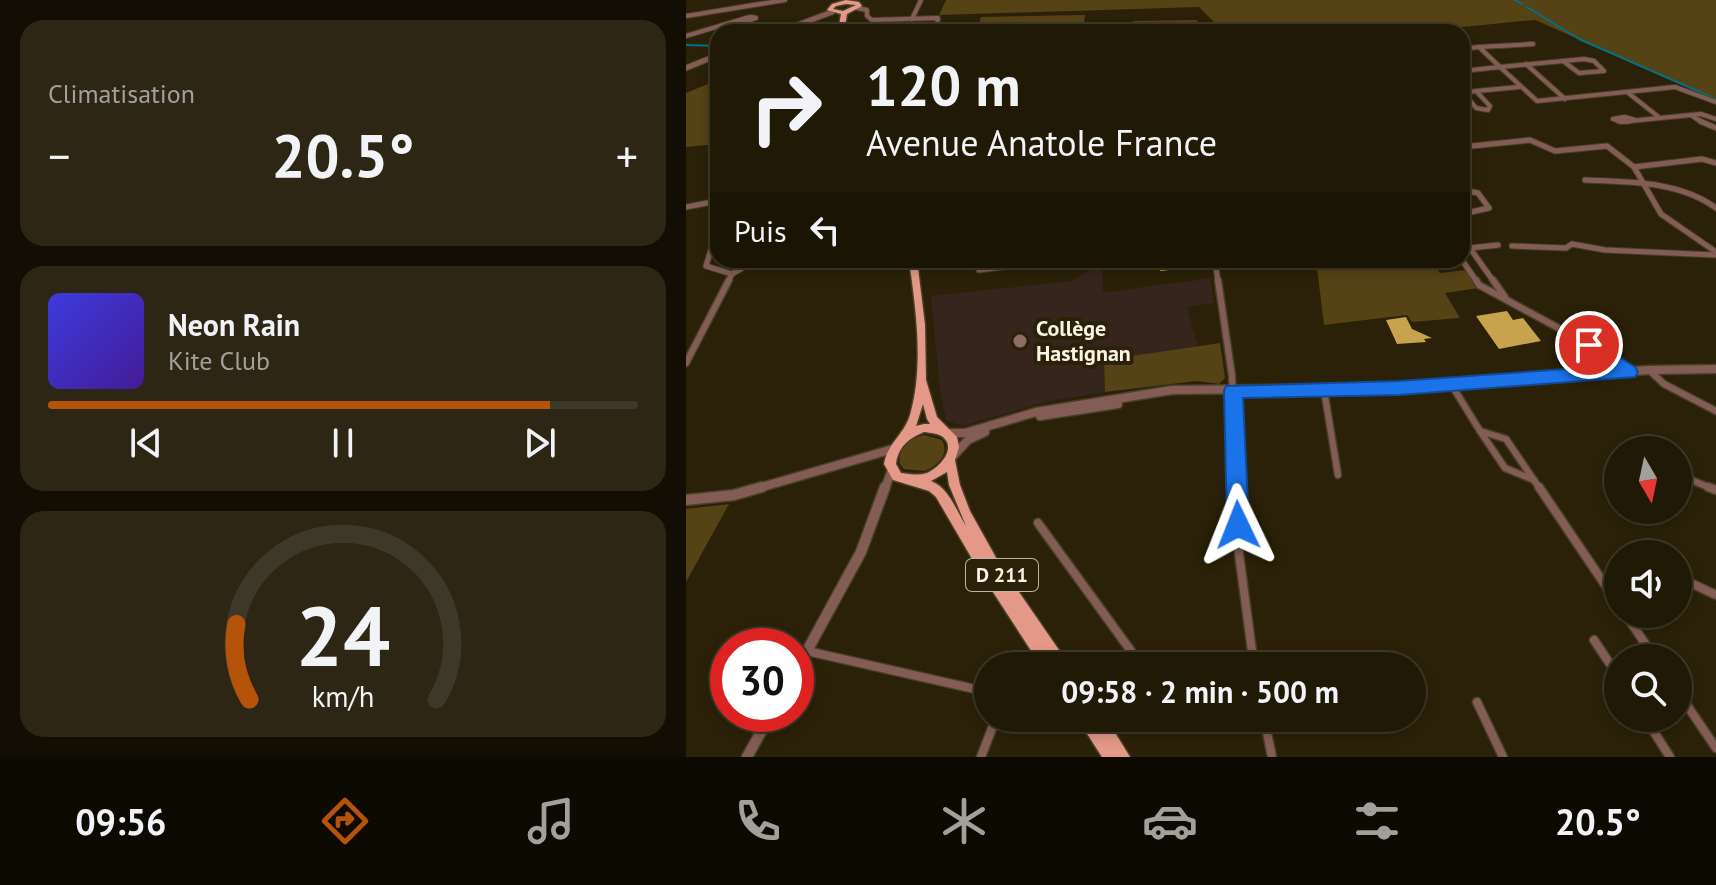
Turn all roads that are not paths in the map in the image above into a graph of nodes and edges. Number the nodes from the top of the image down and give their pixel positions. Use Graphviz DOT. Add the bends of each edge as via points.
graph roads {
  1 [pos="785,0"];
  2 [pos="921,0"];
  3 [pos="836,2"];
  4 [pos="857,8"];
  5 [pos="832,12"];
  6 [pos="844,13"];
  7 [pos="686,16"];
  8 [pos="746,18"];
  9 [pos="912,19"];
  10 [pos="726,24"];
  11 [pos="800,24"];
  12 [pos="842,24"];
  13 [pos="937,24"];
  14 [pos="710,29"];
  15 [pos="686,36"];
  16 [pos="1501,46"];
  17 [pos="1479,47"];
  18 [pos="1470,48"];
  19 [pos="710,58"];
  20 [pos="1563,61"];
  21 [pos="1526,64"];
  22 [pos="1500,67"];
  23 [pos="686,68"];
  24 [pos="1470,70"];
  25 [pos="1520,87"];
  26 [pos="1476,91"];
  27 [pos="1470,92"];
  28 [pos="1627,92"];
  29 [pos="1565,99"];
  30 [pos="1470,101"];
  31 [pos="1716,102"];
  32 [pos="1691,115"];
  33 [pos="1660,118"];
  34 [pos="1716,119"];
  35 [pos="1635,120"];
  36 [pos="1716,128"];
  37 [pos="1470,146"];
  38 [pos="1716,163"];
  39 [pos="1634,167"];
  40 [pos="1585,180"];
  41 [pos="1644,186"];
  42 [pos="1470,192"];
  43 [pos="710,202"];
  44 [pos="686,207"];
  45 [pos="1716,208"];
  46 [pos="1470,212"];
  47 [pos="1498,245"];
  48 [pos="1512,246"];
  49 [pos="1470,248"];
  50 [pos="1470,253"];
  51 [pos="1716,253"];
  52 [pos="712,268"];
  53 [pos="742,268"];
  54 [pos="914,268"];
  55 [pos="995,268"];
  56 [pos="1216,268"];
  57 [pos="1467,268"];
  58 [pos="979,270"];
  59 [pos="732,274"];
  60 [pos="1507,299"];
  61 [pos="686,363"];
  62 [pos="1716,369"];
  63 [pos="1649,370"];
  64 [pos="1629,372"];
  65 [pos="922,382"];
  66 [pos="1451,384"];
  67 [pos="1324,390"];
  68 [pos="1233,391"];
  69 [pos="1716,411"];
  70 [pos="945,431"];
  71 [pos="1480,431"];
  72 [pos="906,435"];
  73 [pos="952,458"];
  74 [pos="891,460"];
  75 [pos="1338,475"];
  76 [pos="908,480"];
  77 [pos="1692,480"];
  78 [pos="1534,481"];
  79 [pos="1716,490"];
  80 [pos="884,493"];
  81 [pos="686,500"];
  82 [pos="1038,523"];
  83 [pos="1604,584"];
  84 [pos="1692,584"];
  85 [pos="1716,595"];
  86 [pos="814,638"];
  87 [pos="1594,640"];
  88 [pos="1040,652"];
  89 [pos="1054,652"];
  90 [pos="1130,652"];
  91 [pos="1252,652"];
  92 [pos="814,653"];
  93 [pos="1604,655"];
  94 [pos="974,689"];
  95 [pos="1477,702"];
  96 [pos="1692,713"];
  97 [pos="761,732"];
  98 [pos="991,732"];
  99 [pos="1094,732"];
  100 [pos="1107,732"];
  101 [pos="1267,732"];
  102 [pos="1654,732"];
  103 [pos="1716,748"];
  104 [pos="747,757"];
  105 [pos="981,757"];
  106 [pos="1111,757"];
  107 [pos="1123,757"];
  108 [pos="1272,757"];
  109 [pos="1503,757"];
  110 [pos="1670,757"];
  1 -- 7 [label="street"];
  2 -- 9 [label="street"];
  3 -- 4 [label="main road" via="854,2"];
  3 -- 5 [label="main road"];
  4 -- 6 [label="main road"];
  4 -- 9 [label="street" via="867,10 872,20"];
  5 -- 6 [label="main road"];
  5 -- 11 [label="street"];
  6 -- 12 [label="main road"];
  8 -- 10 [label="street"];
  9 -- 13 [label="street" via="938,18"];
  14 -- 15 [label="street"];
  16 -- 16 [label="street" via="1528,43 1533,44 1508,47"];
  16 -- 17 [label="street"];
  17 -- 18 [label="street"];
  17 -- 22 [label="street"];
  19 -- 23 [label="street"];
  20 -- 20 [label="street" via="1579,73 1604,71 1591,60"];
  20 -- 21 [label="street"];
  21 -- 22 [label="street"];
  21 -- 29 [label="street"];
  22 -- 24 [label="street"];
  22 -- 25 [label="street"];
  25 -- 26 [label="street"];
  25 -- 29 [label="street" via="1537,101"];
  26 -- 27 [label="street"];
  26 -- 30 [label="street" via="1488,110"];
  28 -- 29 [label="street"];
  28 -- 31 [label="street" via="1675,87"];
  28 -- 33 [label="street"];
  32 -- 33 [label="street"];
  32 -- 34 [label="street"];
  32 -- 36 [label="street"];
  33 -- 35 [label="street"];
  37 -- 39 [label="street" via="1530,140 1555,151 1605,146"];
  38 -- 39 [label="street" via="1702,159"];
  39 -- 41 [label="street"];
  40 -- 41 [label="street"];
  41 -- 45 [label="street" via="1705,196"];
  41 -- 51 [label="street" via="1661,214"];
  42 -- 46 [label="street" via="1478,193 1489,208"];
  43 -- 44 [label="street"];
  47 -- 49 [label="street"];
  48 -- 51 [label="street" via="1572,244"];
  50 -- 60 [label="street"];
  52 -- 59 [label="street"];
  53 -- 59 [label="street"];
  54 -- 65 [label="main road"];
  55 -- 58 [label="street"];
  56 -- 68 [label="street"];
  57 -- 60 [label="street" via="1479,285"];
  59 -- 61 [label="street"];
  60 -- 64 [label="street"];
  62 -- 63 [label="street"];
  63 -- 64 [label="street"];
  63 -- 69 [label="street" via="1664,384"];
  64 -- 66 [label="street"];
  65 -- 70 [label="main road" via="932,419"];
  65 -- 72 [label="main road"];
  66 -- 67 [label="street"];
  66 -- 71 [label="street"];
  67 -- 68 [label="street"];
  67 -- 75 [label="street"];
  68 -- 70 [label="street" via="1154,392 1036,412 965,433"];
  68 -- 73 [label="street" via="1037,417 982,433"];
  68 -- 91 [label="street" via="1239,554"];
  70 -- 72 [label="main road" via="924,428"];
  70 -- 73 [label="main road" via="953,439"];
  71 -- 78 [label="street" via="1505,468"];
  71 -- 78 [label="street" via="1506,439"];
  72 -- 74 [label="main road"];
  73 -- 76 [label="main road" via="934,476"];
  73 -- 89 [label="main road, D 211" via="955,488 970,522"];
  74 -- 76 [label="main road"];
  74 -- 80 [label="street"];
  74 -- 81 [label="street" via="868,458 734,495"];
  76 -- 80 [label="street"];
  76 -- 88 [label="main road, D 211" via="940,493"];
  77 -- 79 [label="street"];
  78 -- 83 [label="street"];
  80 -- 86 [label="street" via="861,552"];
  82 -- 90 [label="street"];
  84 -- 85 [label="street"];
  87 -- 93 [label="street"];
  92 -- 94 [label="street"];
  95 -- 109 [label="street"];
  96 -- 103 [label="street"];
  97 -- 104 [label="street"];
  98 -- 105 [label="street"];
  99 -- 106 [label="main road"];
  100 -- 107 [label="main road"];
  101 -- 108 [label="street"];
  102 -- 110 [label="street"];
}
